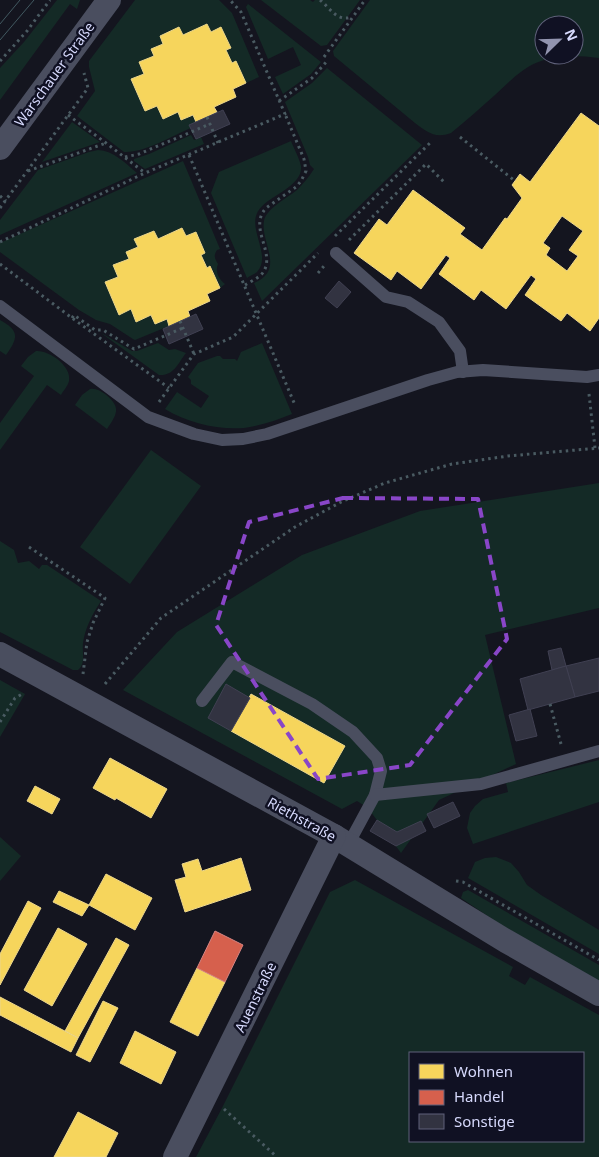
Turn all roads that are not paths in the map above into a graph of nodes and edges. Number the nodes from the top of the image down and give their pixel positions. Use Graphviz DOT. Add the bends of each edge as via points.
graph roads {
  1 [pos="109,0"];
  2 [pos="0,148"];
  3 [pos="336,253"];
  4 [pos="0,306"];
  5 [pos="463,372"];
  6 [pos="593,376"];
  7 [pos="0,654"];
  8 [pos="202,701"];
  9 [pos="599,750"];
  10 [pos="375,795"];
  11 [pos="341,841"];
  12 [pos="599,994"];
  13 [pos="175,1157"];
  1 -- 2 [label="street, Warschauer Straße"];
  3 -- 5 [label="lane" via="386,297 408,302 439,322 460,351"];
  4 -- 5 [label="lane" via="148,417 194,434 222,440 267,434 428,380"];
  5 -- 6 [label="lane" via="483,370"];
  7 -- 11 [label="street, Riethstraße"];
  8 -- 10 [label="lane" via="232,662 312,704 353,732 378,758 381,771"];
  9 -- 10 [label="lane" via="480,784"];
  10 -- 11 [label="lane"];
  11 -- 12 [label="street, Riethstraße"];
  11 -- 13 [label="street, Auenstraße"];
}
